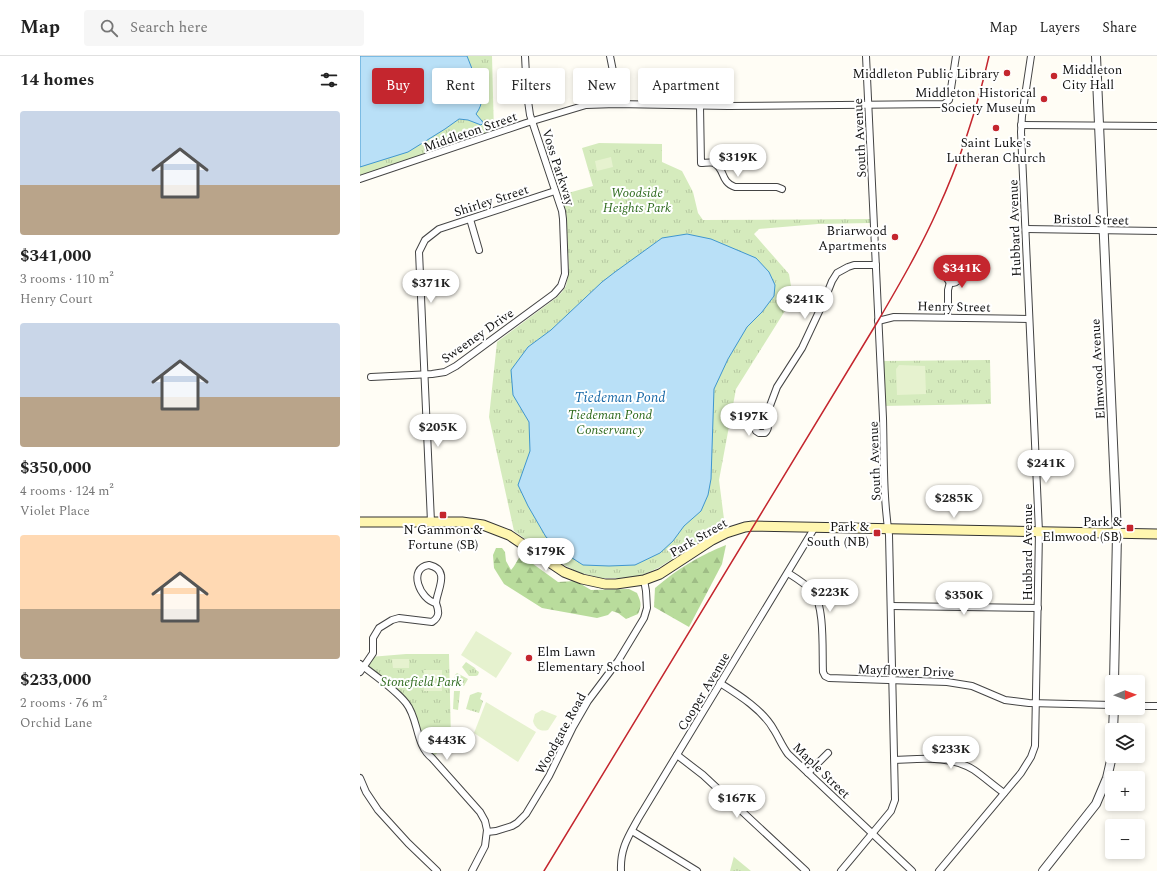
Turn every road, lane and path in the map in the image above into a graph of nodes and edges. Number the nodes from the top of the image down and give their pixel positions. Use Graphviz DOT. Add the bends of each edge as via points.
graph roads {
  1 [pos="525,56"];
  2 [pos="610,56"];
  3 [pos="866,56"];
  4 [pos="956,56"];
  5 [pos="1031,56"];
  6 [pos="1096,56"];
  7 [pos="612,68"];
  8 [pos="616,104"];
  9 [pos="868,104"];
  10 [pos="700,106"];
  11 [pos="532,122"];
  12 [pos="1021,125"];
  13 [pos="1099,126"];
  14 [pos="1157,126"];
  15 [pos="360,179"];
  16 [pos="782,189"];
  17 [pos="555,191"];
  18 [pos="470,219"];
  19 [pos="1026,229"];
  20 [pos="1103,230"];
  21 [pos="1157,231"];
  22 [pos="479,250"];
  23 [pos="876,265"];
  24 [pos="950,282"];
  25 [pos="561,286"];
  26 [pos="948,317"];
  27 [pos="1029,319"];
  28 [pos="878,321"];
  29 [pos="426,374"];
  30 [pos="371,378"];
  31 [pos="765,419"];
  32 [pos="360,522"];
  33 [pos="432,522"];
  34 [pos="815,527"];
  35 [pos="888,528"];
  36 [pos="1039,532"];
  37 [pos="1117,534"];
  38 [pos="1157,534"];
  39 [pos="788,573"];
  40 [pos="644,580"];
  41 [pos="436,603"];
  42 [pos="891,606"];
  43 [pos="1038,608"];
  44 [pos="361,668"];
  45 [pos="1114,675"];
  46 [pos="892,680"];
  47 [pos="720,683"];
  48 [pos="1035,703"];
  49 [pos="1105,705"];
  50 [pos="1145,706"];
  51 [pos="1157,706"];
  52 [pos="828,753"];
  53 [pos="677,755"];
  54 [pos="895,760"];
  55 [pos="1110,763"];
  56 [pos="808,773"];
  57 [pos="360,778"];
  58 [pos="1004,793"];
  59 [pos="632,831"];
  60 [pos="487,832"];
  61 [pos="872,834"];
  62 [pos="437,871"];
  63 [pos="472,871"];
  64 [pos="621,871"];
  65 [pos="697,871"];
  66 [pos="806,871"];
  67 [pos="841,871"];
  68 [pos="912,871"];
  69 [pos="939,871"];
  70 [pos="1043,871"];
  1 -- 11 [label="street, Voss Parkway" via="527,94"];
  2 -- 7 [label="street"];
  3 -- 9 [label="street, South Avenue"];
  4 -- 9 [label="street, Middleton Street" via="949,100 944,104"];
  5 -- 12 [label="street, Hubbard Avenue"];
  6 -- 13 [label="street, Elmwood Avenue"];
  8 -- 10 [label="street, Middleton Street"];
  8 -- 11 [label="street, Middleton Street" via="586,105"];
  9 -- 10 [label="street, Middleton Street"];
  9 -- 23 [label="street, South Avenue"];
  10 -- 16 [label="street" via="701,163 714,163 728,183 735,186"];
  11 -- 15 [label="street, Middleton Street"];
  11 -- 17 [label="street, Voss Parkway"];
  12 -- 13 [label="street"];
  12 -- 19 [label="street, Hubbard Avenue"];
  13 -- 14 [label="street"];
  13 -- 20 [label="street, Elmwood Avenue"];
  17 -- 18 [label="street, Shirley Street"];
  17 -- 25 [label="street, Voss Parkway" via="563,219 565,274"];
  18 -- 22 [label="street"];
  18 -- 29 [label="street, Shirley Street" via="439,229 425,240 420,252"];
  19 -- 20 [label="street, Bristol Street"];
  19 -- 27 [label="street, Hubbard Avenue"];
  20 -- 21 [label="street, Bristol Street"];
  20 -- 37 [label="street, Elmwood Avenue"];
  23 -- 28 [label="street, South Avenue"];
  23 -- 31 [label="street" via="854,265 837,272 802,348 777,387"];
  24 -- 26 [label="street"];
  25 -- 29 [label="street, Sweeney Drive" via="554,294 456,366 445,372"];
  26 -- 27 [label="street, Henry Street"];
  26 -- 28 [label="street, Henry Street" via="894,317"];
  27 -- 36 [label="street, Hubbard Avenue"];
  28 -- 35 [label="street, South Avenue"];
  29 -- 30 [label="street, Sweeney Drive"];
  29 -- 33 [label="street"];
  32 -- 33 [label="main road, Park Street"];
  33 -- 40 [label="main road, Park Street" via="462,522 489,527 509,535 564,572 582,579 604,584"];
  34 -- 35 [label="main road, Park Street"];
  34 -- 39 [label="street, Cooper Avenue"];
  34 -- 40 [label="main road, Park Street" via="754,526 734,530 712,540 660,574"];
  35 -- 36 [label="main road, Park Street"];
  35 -- 42 [label="street, South Avenue"];
  36 -- 37 [label="main road, Park Street"];
  36 -- 43 [label="street, Hubbard Avenue"];
  37 -- 38 [label="main road, Park Street"];
  37 -- 45 [label="street, Elmwood Avenue"];
  39 -- 46 [label="street, Mayflower Drive" via="812,591 817,600 821,614 825,676 840,679"];
  39 -- 47 [label="street, Cooper Avenue"];
  40 -- 60 [label="street, Woodgate Road" via="647,608 644,618 618,661 584,708 550,776 523,818 517,823"];
  41 -- 41 [label="street" via="431,602 422,593 418,584 418,573 422,567 429,565 439,570 441,576"];
  41 -- 44 [label="street" via="438,617 432,622 399,618 379,628 373,638 373,653"];
  42 -- 43 [label="street"];
  42 -- 46 [label="street, South Avenue"];
  43 -- 48 [label="street, Hubbard Avenue"];
  44 -- 60 [label="street" via="406,702 424,749 480,812"];
  46 -- 48 [label="street, Mayflower Drive" via="962,684 1005,700"];
  46 -- 54 [label="street, South Avenue"];
  47 -- 53 [label="street, Cooper Avenue"];
  47 -- 56 [label="street, Maple Street" via="762,714 788,754"];
  48 -- 49 [label="street, Mayflower Drive"];
  48 -- 58 [label="street, Hubbard Avenue" via="1033,752 1021,773"];
  50 -- 51 [label="street"];
  52 -- 56 [label="street"];
  53 -- 59 [label="street, Cooper Avenue"];
  53 -- 66 [label="street" via="703,775"];
  54 -- 58 [label="street" via="953,761 974,770"];
  54 -- 61 [label="street, South Avenue" via="895,800 891,811"];
  55 -- 70 [label="street" via="1096,804"];
  56 -- 61 [label="street, Maple Street"];
  57 -- 62 [label="street" via="378,810"];
  58 -- 69 [label="street, Hubbard Avenue"];
  59 -- 64 [label="street, Cooper Avenue" via="623,848"];
  59 -- 65 [label="street"];
  60 -- 63 [label="street" via="485,846"];
  61 -- 67 [label="street, South Avenue"];
  61 -- 68 [label="street, Maple Street"];
}
